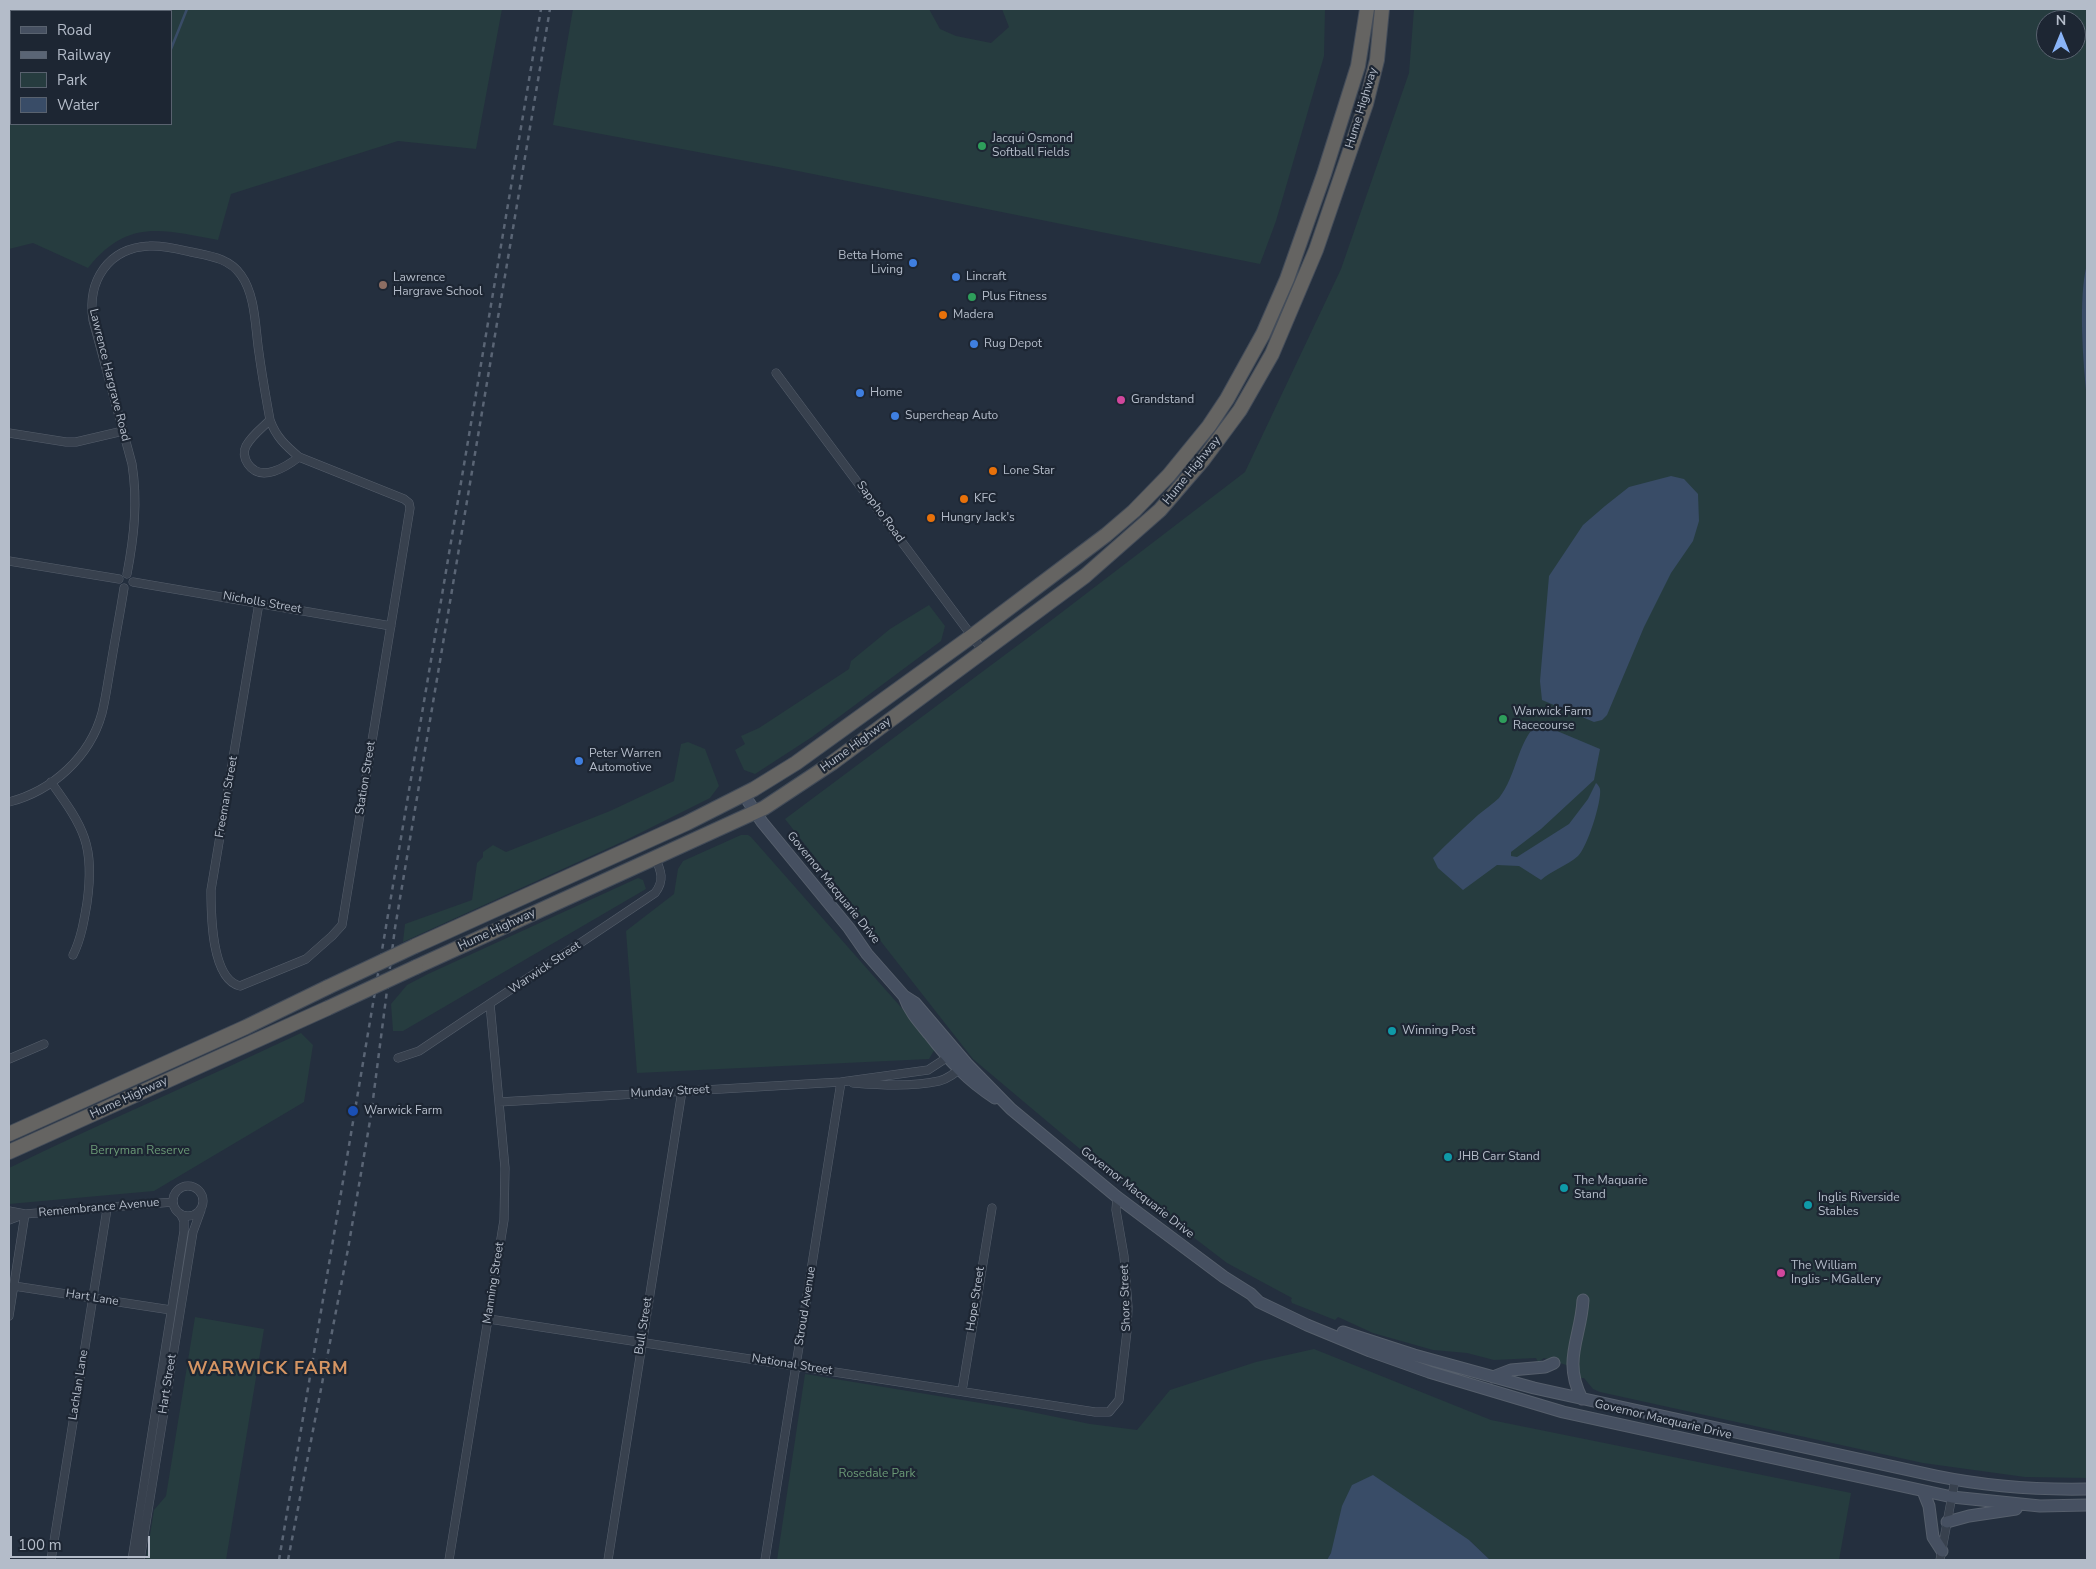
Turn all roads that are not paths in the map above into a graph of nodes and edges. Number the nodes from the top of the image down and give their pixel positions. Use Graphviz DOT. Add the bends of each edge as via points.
graph roads {
  1 [pos="1367,9"];
  2 [pos="1382,9"];
  3 [pos="1300,245"];
  4 [pos="1316,250"];
  5 [pos="776,373"];
  6 [pos="270,420"];
  7 [pos="123,431"];
  8 [pos="9,433"];
  9 [pos="299,457"];
  10 [pos="410,508"];
  11 [pos="9,561"];
  12 [pos="127,574"];
  13 [pos="118,579"];
  14 [pos="133,582"];
  15 [pos="124,588"];
  16 [pos="260,603"];
  17 [pos="391,626"];
  18 [pos="972,636"];
  19 [pos="983,651"];
  20 [pos="51,782"];
  21 [pos="744,795"];
  22 [pos="9,802"];
  23 [pos="756,813"];
  24 [pos="655,857"];
  25 [pos="73,955"];
  26 [pos="236,985"];
  27 [pos="490,1004"];
  28 [pos="44,1044"];
  29 [pos="952,1055"];
  30 [pos="398,1058"];
  31 [pos="9,1059"];
  32 [pos="962,1067"];
  33 [pos="841,1082"];
  34 [pos="682,1091"];
  35 [pos="500,1102"];
  36 [pos="9,1134"];
  37 [pos="9,1152"];
  38 [pos="1117,1197"];
  39 [pos="173,1202"];
  40 [pos="992,1208"];
  41 [pos="107,1209"];
  42 [pos="201,1210"];
  43 [pos="9,1212"];
  44 [pos="25,1214"];
  45 [pos="181,1215"];
  46 [pos="9,1220"];
  47 [pos="14,1286"];
  48 [pos="1251,1294"];
  49 [pos="93,1298"];
  50 [pos="1583,1300"];
  51 [pos="171,1310"];
  52 [pos="9,1316"];
  53 [pos="489,1319"];
  54 [pos="642,1342"];
  55 [pos="1554,1363"];
  56 [pos="796,1366"];
  57 [pos="1493,1377"];
  58 [pos="962,1391"];
  59 [pos="1582,1399"];
  60 [pos="1096,1412"];
  61 [pos="1955,1480"];
  62 [pos="2087,1488"];
  63 [pos="1923,1491"];
  64 [pos="1952,1497"];
  65 [pos="2087,1505"];
  66 [pos="2040,1506"];
  67 [pos="1947,1522"];
  68 [pos="1941,1556"];
  69 [pos="51,1560"];
  70 [pos="132,1560"];
  71 [pos="140,1560"];
  72 [pos="449,1560"];
  73 [pos="608,1560"];
  74 [pos="765,1560"];
  1 -- 3 [label="highway, Hume Highway" via="1358,66"];
  2 -- 4 [label="highway, Hume Highway" via="1373,79"];
  3 -- 4 [label="highway"];
  3 -- 18 [label="highway, Hume Highway" via="1249,362 1190,451 1106,535"];
  4 -- 19 [label="highway, Hume Highway" via="1272,354 1240,410 1179,491 1113,554"];
  5 -- 18 [label="street, Sappho Road"];
  6 -- 7 [label="street, Lawrence Hargrave Road" via="251,298 243,277 218,257 147,246 129,250 108,264 94,285 91,300 93,320"];
  6 -- 9 [label="street, Lawrence Hargrave Road" via="279,439"];
  6 -- 9 [label="street" via="246,447 245,458 250,467 268,473"];
  7 -- 8 [label="street" via="76,442"];
  7 -- 12 [label="street, Lawrence Hargrave Road" via="136,495"];
  9 -- 10 [label="street, Lawrence Hargrave Road" via="404,499"];
  10 -- 17 [label="street, Station Street"];
  11 -- 13 [label="street"];
  12 -- 13 [label="street"];
  12 -- 14 [label="street" via="132,576"];
  13 -- 15 [label="street"];
  14 -- 15 [label="street"];
  14 -- 16 [label="street, Nicholls Street"];
  15 -- 20 [label="street" via="99,722 82,754"];
  16 -- 17 [label="street, Nicholls Street"];
  16 -- 26 [label="street, Freeman Street" via="211,890 211,915 218,958 229,980"];
  17 -- 26 [label="street, Station Street" via="342,925 306,959 246,985"];
  18 -- 19 [label="street, Sappho Road"];
  18 -- 21 [label="highway, Hume Highway" via="796,763"];
  19 -- 23 [label="highway, Hume Highway" via="832,763"];
  20 -- 22 [label="street" via="32,794"];
  20 -- 25 [label="street" via="72,812 88,847 89,890 81,936"];
  21 -- 23 [label="main road, Governor Macquarie Drive"];
  21 -- 36 [label="highway, Hume Highway, bridge"];
  23 -- 24 [label="highway, Hume Highway"];
  23 -- 29 [label="main road, Governor Macquarie Drive" via="867,954 904,996 915,1003"];
  24 -- 27 [label="street, Warwick Street" via="662,879 654,894"];
  24 -- 37 [label="highway, Hume Highway, bridge"];
  27 -- 30 [label="street, Warwick Street" via="419,1051"];
  27 -- 35 [label="street, Manning Street"];
  28 -- 31 [label="street"];
  29 -- 32 [label="main road, Governor Macquarie Drive"];
  29 -- 33 [label="street, Munday Street" via="928,1070 914,1074"];
  32 -- 33 [label="street, Munday Street" via="939,1081 881,1085"];
  32 -- 38 [label="main road, Governor Macquarie Drive"];
  33 -- 34 [label="street, Munday Street"];
  33 -- 56 [label="street, Stroud Avenue"];
  34 -- 35 [label="street, Munday Street"];
  34 -- 54 [label="street, Bull Street"];
  35 -- 53 [label="street, Manning Street" via="506,1192"];
  38 -- 48 [label="main road, Governor Macquarie Drive"];
  38 -- 60 [label="street, Shore Street" via="1128,1307 1124,1373 1119,1400 1109,1412"];
  39 -- 41 [label="street, Remembrance Avenue"];
  39 -- 42 [label="street" via="175,1192 183,1186 193,1186 203,1197"];
  39 -- 45 [label="street"];
  40 -- 58 [label="street, Hope Street"];
  41 -- 44 [label="street, Remembrance Avenue"];
  41 -- 49 [label="street, Lachlan Lane"];
  42 -- 45 [label="street" via="194,1215"];
  42 -- 71 [label="street, Hart Street" via="192,1232"];
  43 -- 44 [label="street, Remembrance Avenue"];
  44 -- 46 [label="street, Remembrance Avenue"];
  44 -- 47 [label="street"];
  45 -- 51 [label="street, Hart Street" via="184,1231"];
  47 -- 49 [label="street, Hart Lane"];
  47 -- 52 [label="street"];
  48 -- 57 [label="main road, Governor Macquarie Drive" via="1346,1334"];
  48 -- 63 [label="main road, Governor Macquarie Drive" via="1259,1302 1363,1348 1531,1403"];
  49 -- 51 [label="street, Hart Lane"];
  49 -- 69 [label="street, Lachlan Lane"];
  50 -- 59 [label="main road" via="1573,1346 1576,1382"];
  51 -- 70 [label="street, Hart Street"];
  53 -- 54 [label="street, National Street"];
  53 -- 72 [label="street, Manning Street"];
  54 -- 56 [label="street, National Street"];
  54 -- 73 [label="street, Bull Street"];
  55 -- 57 [label="main road" via="1545,1367 1511,1370"];
  56 -- 58 [label="street, National Street"];
  56 -- 74 [label="street, Stroud Avenue"];
  57 -- 59 [label="main road, Governor Macquarie Drive"];
  58 -- 60 [label="street, National Street"];
  59 -- 61 [label="main road, Governor Macquarie Drive"];
  61 -- 62 [label="main road, Governor Macquarie Drive" via="2055,1489"];
  61 -- 64 [label="street"];
  63 -- 64 [label="main road, Governor Macquarie Drive"];
  63 -- 68 [label="main road" via="1929,1506 1933,1537"];
  64 -- 66 [label="main road, Governor Macquarie Drive"];
  64 -- 67 [label="street"];
  65 -- 66 [label="main road, Governor Macquarie Drive"];
  66 -- 67 [label="main road" via="1977,1514"];
  67 -- 68 [label="street"];
}
